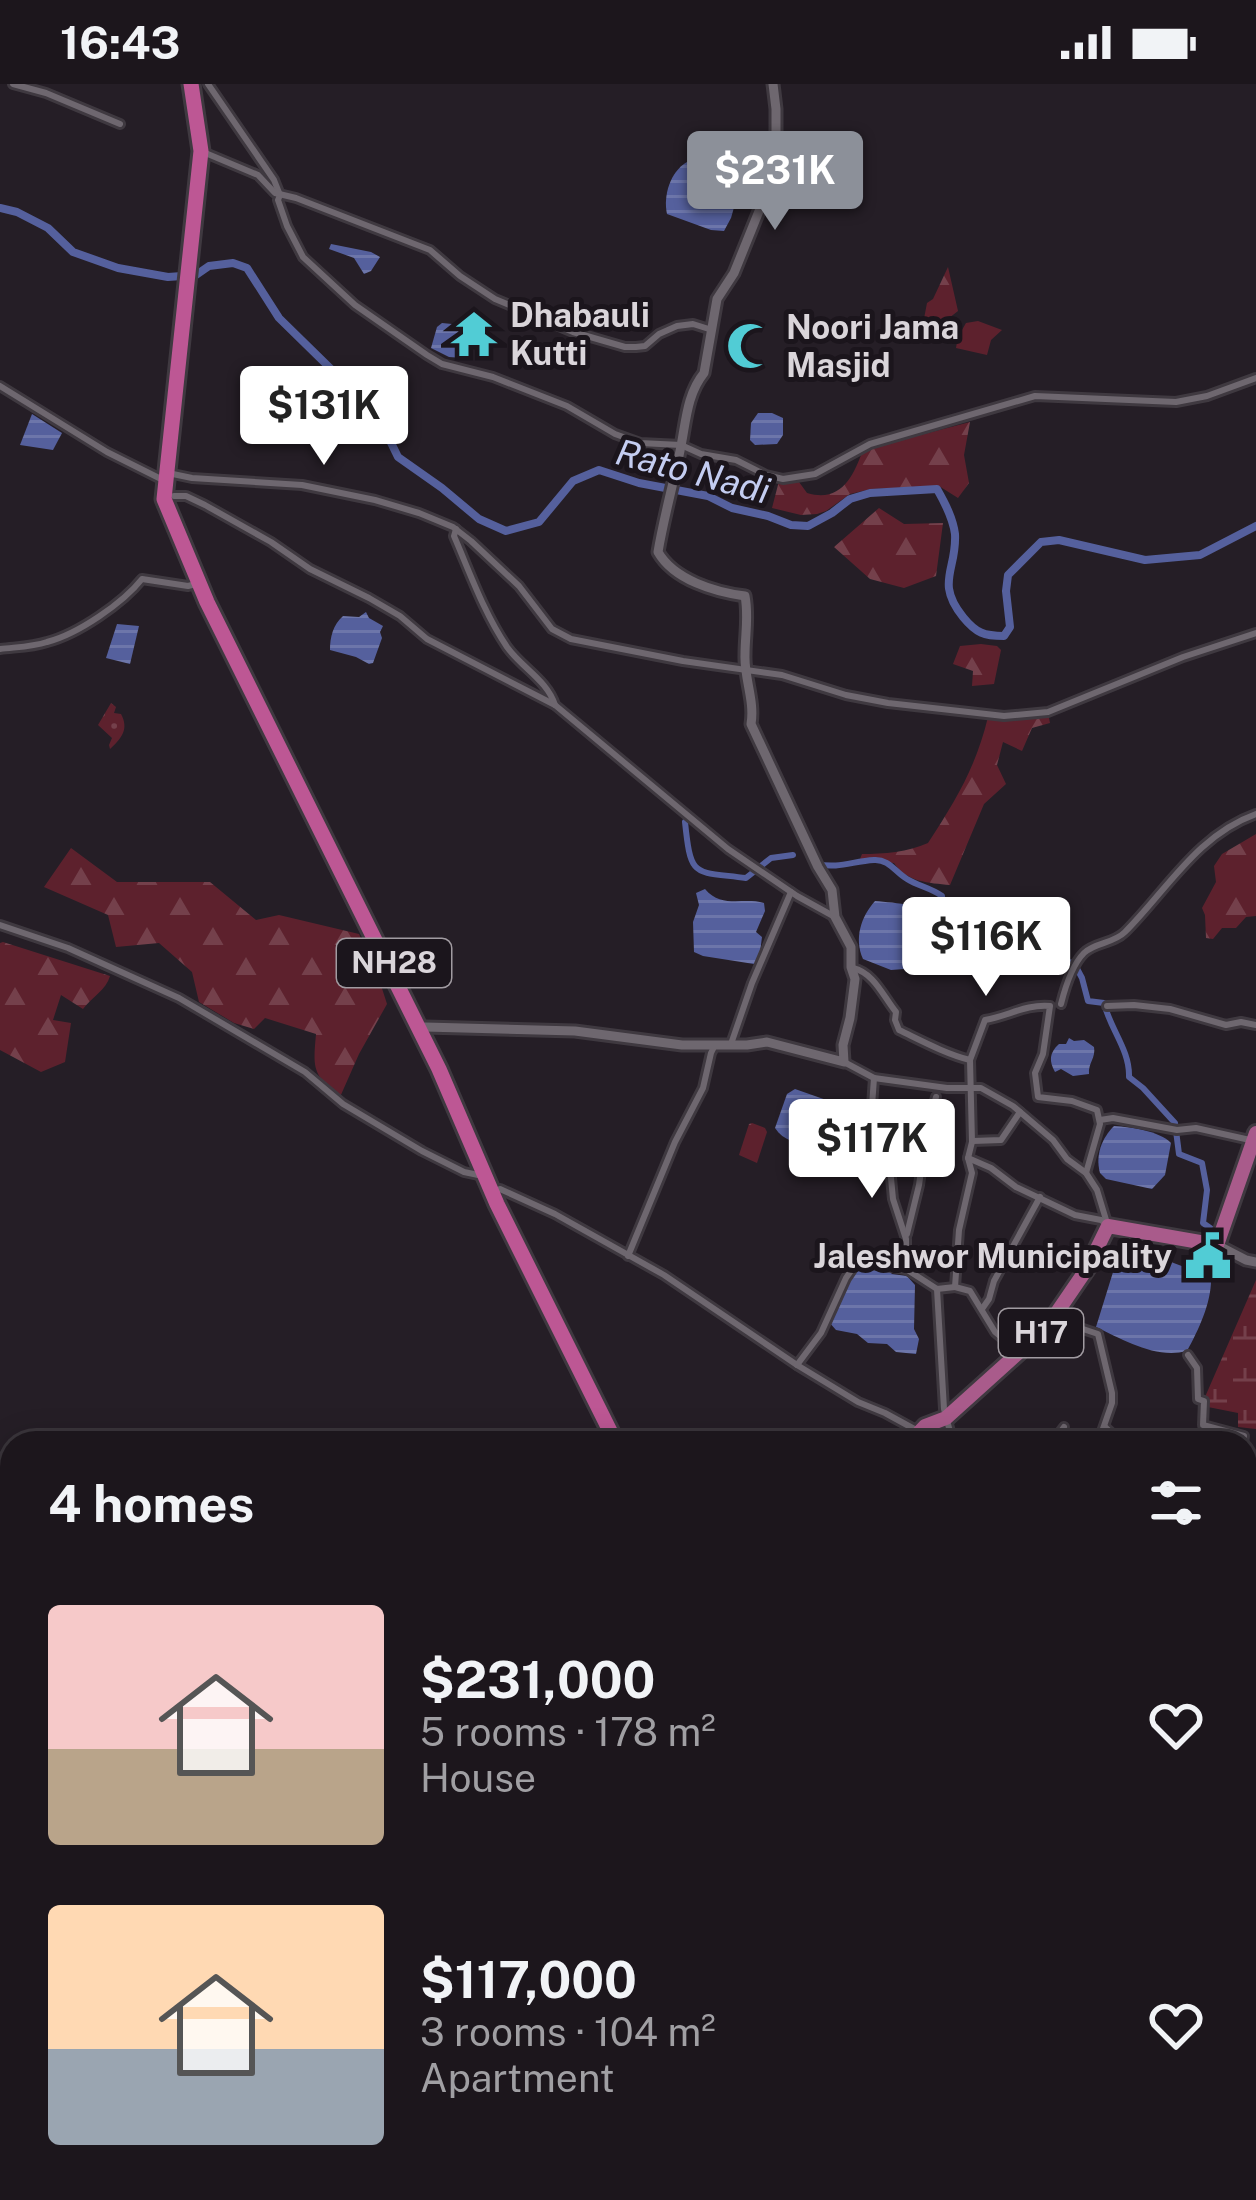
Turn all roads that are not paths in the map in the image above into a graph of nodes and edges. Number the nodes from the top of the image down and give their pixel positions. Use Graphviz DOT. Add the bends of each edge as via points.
graph roads {
  1 [pos="13,84"];
  2 [pos="191,84"];
  3 [pos="204,84"];
  4 [pos="772,84"];
  5 [pos="120,124"];
  6 [pos="205,153"];
  7 [pos="280,195"];
  8 [pos="712,329"];
  9 [pos="1256,377"];
  10 [pos="0,386"];
  11 [pos="680,447"];
  12 [pos="169,484"];
  13 [pos="456,529"];
  14 [pos="199,584"];
  15 [pos="1256,633"];
  16 [pos="0,649"];
  17 [pos="746,670"];
  18 [pos="555,705"];
  19 [pos="1256,814"];
  20 [pos="791,892"];
  21 [pos="835,917"];
  22 [pos="0,925"];
  23 [pos="851,968"];
  24 [pos="404,992"];
  25 [pos="1060,1004"];
  26 [pos="1106,1006"];
  27 [pos="1256,1025"];
  28 [pos="425,1027"];
  29 [pos="716,1045"];
  30 [pos="730,1045"];
  31 [pos="970,1060"];
  32 [pos="844,1062"];
  33 [pos="874,1078"];
  34 [pos="973,1089"];
  35 [pos="936,1097"];
  36 [pos="1020,1112"];
  37 [pos="871,1120"];
  38 [pos="931,1120"];
  39 [pos="1100,1120"];
  40 [pos="1255,1137"];
  41 [pos="972,1141"];
  42 [pos="968,1158"];
  43 [pos="1086,1173"];
  44 [pos="498,1192"];
  45 [pos="1040,1197"];
  46 [pos="1108,1226"];
  47 [pos="906,1239"];
  48 [pos="1217,1246"];
  49 [pos="628,1256"];
  50 [pos="1256,1262"];
  51 [pos="906,1269"];
  52 [pos="956,1287"];
  53 [pos="937,1289"];
  54 [pos="982,1309"];
  55 [pos="1045,1329"];
  56 [pos="1020,1352"];
  57 [pos="1188,1355"];
  58 [pos="797,1365"];
  59 [pos="946,1418"];
  60 [pos="1064,1426"];
  61 [pos="1105,1427"];
  62 [pos="610,1431"];
  63 [pos="620,1431"];
  64 [pos="904,1431"];
  65 [pos="923,1431"];
  66 [pos="949,1431"];
  67 [pos="1060,1431"];
  68 [pos="1104,1431"];
  69 [pos="1109,1431"];
  70 [pos="1225,1431"];
  1 -- 5 [label="street"];
  2 -- 6 [label="highway, NH28"];
  3 -- 6 [label="highway, NH28"];
  3 -- 7 [label="street"];
  4 -- 8 [label="street" via="776,169 717,299"];
  6 -- 7 [label="street"];
  6 -- 12 [label="highway, NH28"];
  7 -- 8 [label="street" via="430,250 495,299 574,332 645,346 677,326"];
  7 -- 11 [label="street" via="303,257 427,355 567,406 615,434"];
  8 -- 11 [label="street"];
  9 -- 11 [label="street" via="1176,402 1035,396 870,444 815,474 766,475"];
  10 -- 12 [label="street"];
  11 -- 17 [label="street" via="658,552 713,591 745,596"];
  12 -- 13 [label="street" via="224,478 316,488 396,505"];
  12 -- 14 [label="highway, NH28" via="164,499"];
  12 -- 18 [label="street" via="427,639"];
  12 -- 24 [label="highway, NH28" via="202,570"];
  13 -- 17 [label="street" via="501,567 556,633"];
  13 -- 18 [label="street" via="504,642"];
  14 -- 16 [label="street" via="142,578 64,637"];
  14 -- 24 [label="highway, NH28"];
  15 -- 17 [label="street" via="1031,715 888,703"];
  17 -- 21 [label="street" via="753,729 829,883"];
  18 -- 20 [label="street"];
  19 -- 25 [label="street" via="1219,831 1119,938 1083,954"];
  20 -- 21 [label="street"];
  20 -- 30 [label="street"];
  21 -- 23 [label="street" via="851,947"];
  22 -- 44 [label="street" via="179,998"];
  23 -- 31 [label="street" via="874,980 899,1030"];
  23 -- 32 [label="street"];
  24 -- 28 [label="highway, NH28"];
  24 -- 44 [label="highway, NH28"];
  26 -- 27 [label="street"];
  28 -- 29 [label="street"];
  28 -- 44 [label="highway, NH28"];
  29 -- 30 [label="street"];
  29 -- 49 [label="street"];
  30 -- 32 [label="street" via="777,1043"];
  31 -- 34 [label="street"];
  31 -- 39 [label="street" via="985,1020 1049,1006 1038,1097 1097,1110"];
  32 -- 33 [label="street"];
  33 -- 34 [label="street"];
  33 -- 37 [label="street"];
  34 -- 36 [label="street"];
  34 -- 41 [label="street"];
  35 -- 38 [label="street"];
  36 -- 41 [label="street" via="1001,1140"];
  36 -- 43 [label="street"];
  37 -- 38 [label="street"];
  37 -- 47 [label="street" via="889,1157"];
  38 -- 47 [label="street"];
  39 -- 40 [label="street"];
  39 -- 43 [label="street"];
  40 -- 48 [label="main road"];
  41 -- 42 [label="street"];
  42 -- 45 [label="street"];
  42 -- 52 [label="street"];
  43 -- 46 [label="street"];
  44 -- 49 [label="street"];
  44 -- 62 [label="highway, NH28"];
  44 -- 63 [label="highway, NH28"];
  45 -- 46 [label="street"];
  45 -- 54 [label="street"];
  46 -- 48 [label="main road"];
  46 -- 55 [label="main road, H17"];
  47 -- 51 [label="street"];
  48 -- 50 [label="street"];
  49 -- 58 [label="street"];
  51 -- 53 [label="street"];
  51 -- 58 [label="street" via="857,1262"];
  52 -- 53 [label="street"];
  52 -- 54 [label="street"];
  53 -- 59 [label="street"];
  54 -- 56 [label="street"];
  55 -- 56 [label="main road, H17"];
  55 -- 61 [label="street" via="1098,1334 1112,1393"];
  56 -- 59 [label="main road, H17"];
  57 -- 70 [label="street" via="1197,1368 1203,1425"];
  58 -- 64 [label="street"];
  59 -- 65 [label="main road"];
  59 -- 66 [label="street"];
  60 -- 67 [label="street"];
  61 -- 68 [label="street"];
  61 -- 69 [label="street"];
}
